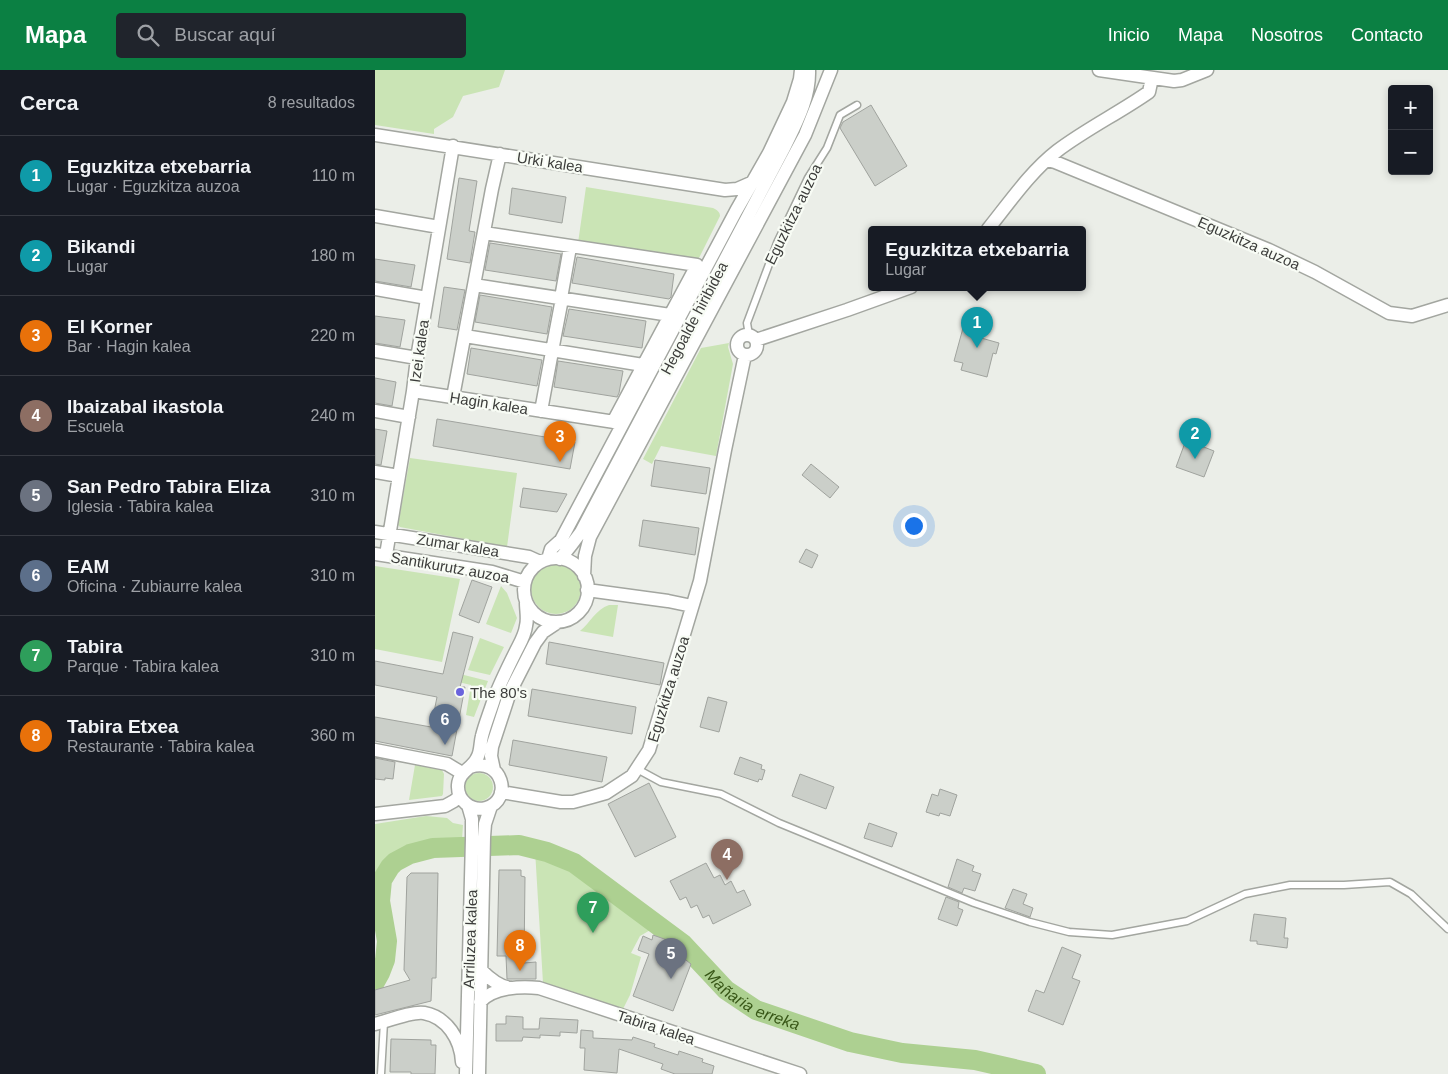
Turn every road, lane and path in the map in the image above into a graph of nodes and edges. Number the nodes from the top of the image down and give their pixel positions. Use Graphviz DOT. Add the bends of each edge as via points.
graph roads {
  1 [pos="801,70"];
  2 [pos="809,70"];
  3 [pos="831,70"];
  4 [pos="1099,70"];
  5 [pos="1207,70"];
  6 [pos="1152,78"];
  7 [pos="857,105"];
  8 [pos="375,134"];
  9 [pos="453,146"];
  10 [pos="500,154"];
  11 [pos="1047,160"];
  12 [pos="753,182"];
  13 [pos="725,190"];
  14 [pos="736,211"];
  15 [pos="375,216"];
  16 [pos="990,226"];
  17 [pos="439,227"];
  18 [pos="484,233"];
  19 [pos="569,253"];
  20 [pos="474,285"];
  21 [pos="375,289"];
  22 [pos="900,291"];
  23 [pos="427,298"];
  24 [pos="561,301"];
  25 [pos="1448,305"];
  26 [pos="670,315"];
  27 [pos="465,336"];
  28 [pos="753,338"];
  29 [pos="375,351"];
  30 [pos="552,354"];
  31 [pos="417,358"];
  32 [pos="643,366"];
  33 [pos="413,391"];
  34 [pos="453,397"];
  35 [pos="375,411"];
  36 [pos="541,411"];
  37 [pos="409,417"];
  38 [pos="618,423"];
  39 [pos="375,472"];
  40 [pos="399,476"];
  41 [pos="375,532"];
  42 [pos="390,534"];
  43 [pos="380,555"];
  44 [pos="549,560"];
  45 [pos="584,576"];
  46 [pos="525,582"];
  47 [pos="587,590"];
  48 [pos="526,603"];
  49 [pos="692,606"];
  50 [pos="558,622"];
  51 [pos="375,750"];
  52 [pos="637,769"];
  53 [pos="466,770"];
  54 [pos="494,770"];
  55 [pos="501,792"];
  56 [pos="464,801"];
  57 [pos="491,806"];
  58 [pos="375,814"];
  59 [pos="478,838"];
  60 [pos="477,875"];
  61 [pos="1448,929"];
  62 [pos="481,970"];
  63 [pos="511,988"];
  64 [pos="480,1002"];
  65 [pos="380,1023"];
  66 [pos="381,1074"];
  67 [pos="465,1074"];
  68 [pos="479,1074"];
  69 [pos="800,1074"];
  1 -- 12 [label="street" via="785,121"];
  2 -- 44 [label="street, Hegoalde hiribidea" via="808,91 784,148 581,532 572,544"];
  3 -- 45 [label="street" via="805,135 590,537"];
  4 -- 6 [label="street"];
  5 -- 6 [label="street" via="1182,80"];
  6 -- 11 [label="street" via="1149,92"];
  7 -- 28 [label="lane, Eguzkitza auzoa" via="839,115 827,148 807,178 777,244 747,323"];
  8 -- 9 [label="street, Urki kalea"];
  9 -- 10 [label="street, Urki kalea"];
  9 -- 17 [label="street, Izei kalea"];
  10 -- 13 [label="street, Urki kalea"];
  10 -- 18 [label="street"];
  11 -- 16 [label="street"];
  11 -- 25 [label="street, Eguzkitza auzoa" via="1269,250 1389,313 1412,316"];
  12 -- 13 [label="street"];
  12 -- 14 [label="street"];
  13 -- 14 [label="street" via="734,200"];
  14 -- 38 [label="street"];
  15 -- 17 [label="street"];
  17 -- 23 [label="street, Izei kalea"];
  18 -- 20 [label="street"];
  18 -- 26 [label="street, Hegoalde hiribidea" via="697,265"];
  19 -- 24 [label="street"];
  20 -- 24 [label="street, Hegoalde hiribidea"];
  20 -- 27 [label="street"];
  21 -- 23 [label="street"];
  22 -- 28 [label="street"];
  23 -- 31 [label="street, Izei kalea"];
  24 -- 26 [label="street, Hegoalde hiribidea"];
  24 -- 30 [label="street"];
  26 -- 32 [label="street, Hegoalde hiribidea"];
  27 -- 30 [label="street, Hegoalde hiribidea"];
  27 -- 34 [label="street"];
  28 -- 49 [label="street, Eguzkitza auzoa" via="745,335 737,345 739,352 745,355 700,581"];
  29 -- 31 [label="street"];
  30 -- 32 [label="street, Hegoalde hiribidea"];
  30 -- 36 [label="street"];
  31 -- 33 [label="street, Izei kalea"];
  32 -- 38 [label="street, Hegoalde hiribidea"];
  33 -- 34 [label="street, Hagin kalea"];
  33 -- 37 [label="street, Izei kalea"];
  34 -- 36 [label="street, Hagin kalea"];
  35 -- 37 [label="street"];
  36 -- 38 [label="street, Hagin kalea"];
  37 -- 40 [label="street, Izei kalea"];
  38 -- 44 [label="street" via="561,540 551,549"];
  39 -- 40 [label="street"];
  40 -- 42 [label="street, Izei kalea"];
  41 -- 42 [label="street, Zumar kalea"];
  42 -- 43 [label="street, Izei kalea"];
  42 -- 44 [label="street, Zumar kalea"];
  43 -- 46 [label="street, Santikurutz auzoa" via="492,572"];
  44 -- 45 [label="street" via="570,562"];
  44 -- 46 [label="street" via="533,568"];
  45 -- 47 [label="street"];
  46 -- 48 [label="street"];
  47 -- 49 [label="street"];
  47 -- 50 [label="street" via="585,603 577,614"];
  48 -- 50 [label="street" via="536,616"];
  48 -- 53 [label="street, Arriluzea kalea" via="527,625 498,689 482,735 478,758"];
  49 -- 52 [label="street, Eguzkitza auzoa" via="649,750"];
  50 -- 54 [label="street" via="543,632 535,643 510,692 492,747"];
  51 -- 53 [label="street"];
  52 -- 55 [label="street, Eguzkitza auzoa" via="606,793 573,802"];
  52 -- 61 [label="lane" via="661,782 721,794 779,823 974,903 1069,932 1112,935 1187,921 1245,894 1290,885 1391,882 1411,894"];
  53 -- 54 [label="street" via="483,765"];
  53 -- 56 [label="street, Arriluzea kalea" via="458,784"];
  54 -- 55 [label="street" via="501,780"];
  55 -- 57 [label="street, Arriluzea kalea"];
  56 -- 57 [label="street" via="479,809"];
  56 -- 58 [label="street"];
  56 -- 59 [label="street, Arriluzea kalea"];
  57 -- 59 [label="street, Arriluzea kalea"];
  59 -- 60 [label="street, Arriluzea kalea"];
  60 -- 62 [label="street, Arriluzea kalea"];
  60 -- 67 [label="street, Arriluzea kalea"];
  62 -- 63 [label="street" via="500,985"];
  62 -- 64 [label="street, Arriluzea kalea"];
  63 -- 64 [label="street" via="485,996"];
  63 -- 69 [label="street, Tabira kalea" via="539,988"];
  64 -- 68 [label="street, Arriluzea kalea"];
  65 -- 66 [label="lane"];
  65 -- 67 [label="street" via="423,1012 435,1016 455,1035"];
}
